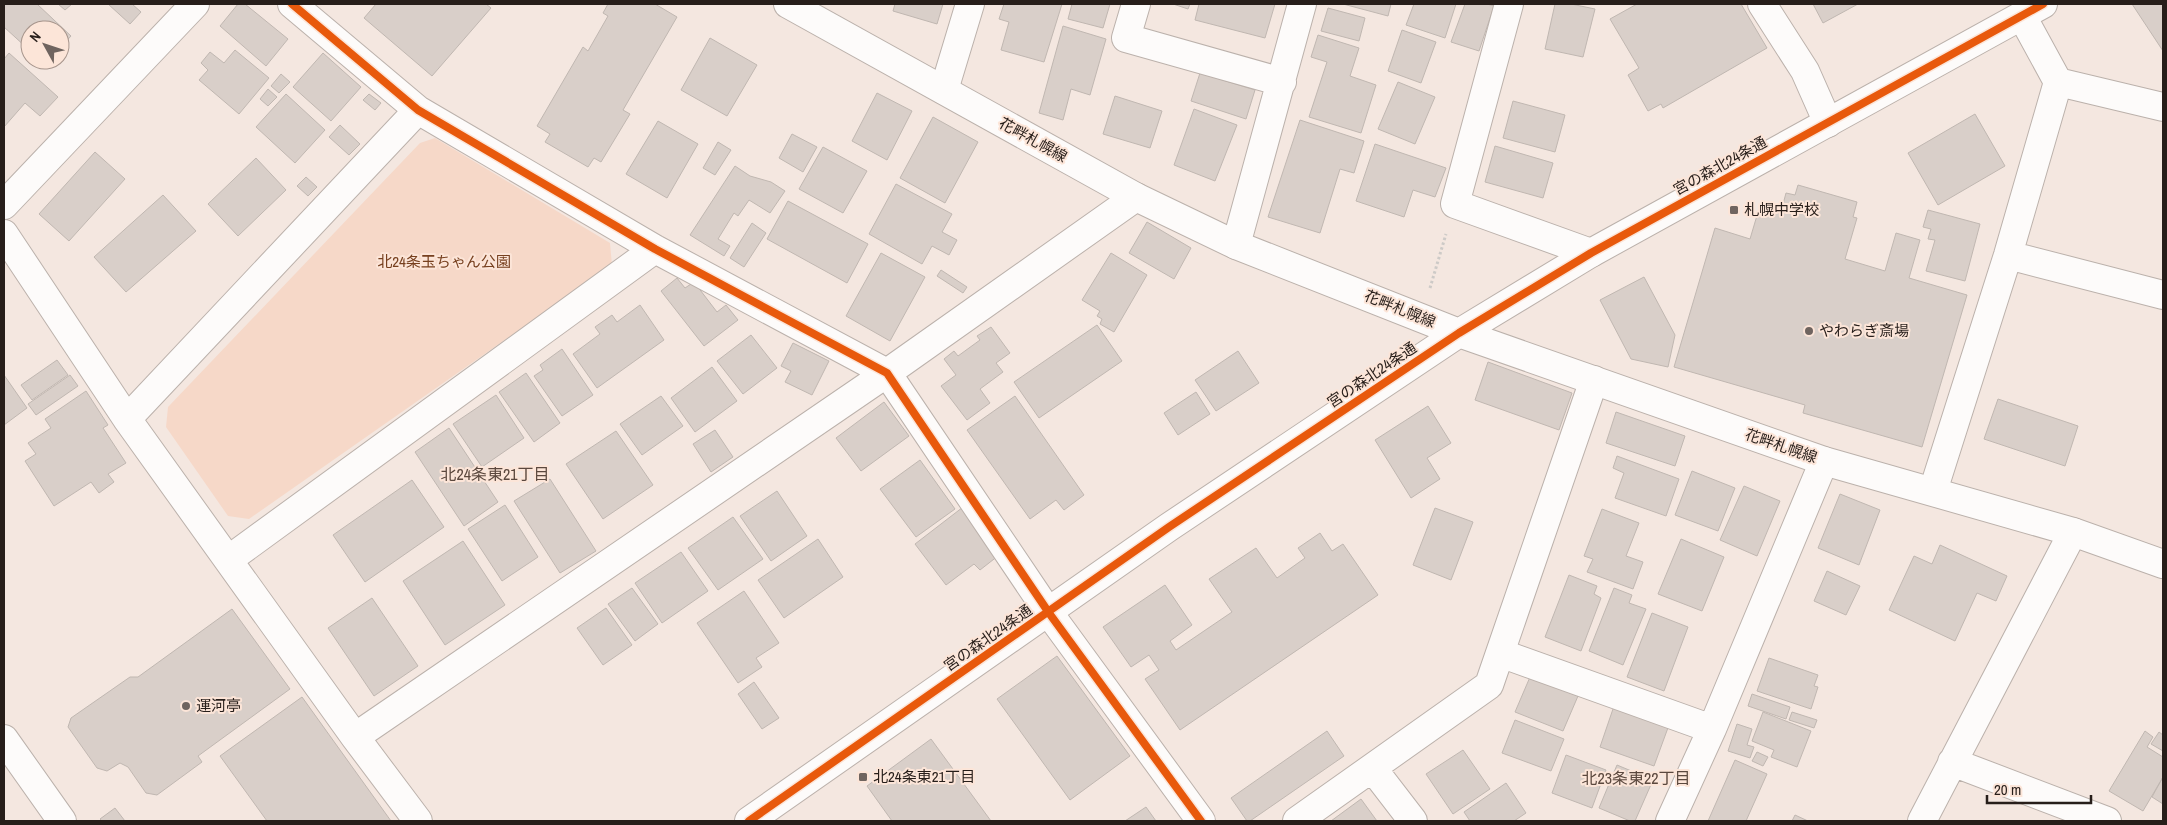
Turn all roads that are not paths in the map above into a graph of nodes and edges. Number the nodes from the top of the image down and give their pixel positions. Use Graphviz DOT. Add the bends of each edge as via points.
graph roads {
  1 [pos="195,4"];
  2 [pos="292,4"];
  3 [pos="788,4"];
  4 [pos="970,4"];
  5 [pos="1136,4"];
  6 [pos="1302,4"];
  7 [pos="1509,4"];
  8 [pos="1762,4"];
  9 [pos="2032,10"];
  10 [pos="1282,82"];
  11 [pos="2058,82"];
  12 [pos="944,90"];
  13 [pos="2163,107"];
  14 [pos="418,110"];
  15 [pos="1828,123"];
  16 [pos="1136,197"];
  17 [pos="4,205"];
  18 [pos="4,234"];
  19 [pos="1236,245"];
  20 [pos="655,249"];
  21 [pos="1591,253"];
  22 [pos="2008,255"];
  23 [pos="2163,295"];
  24 [pos="1459,333"];
  25 [pos="887,374"];
  26 [pos="1594,380"];
  27 [pos="127,419"];
  28 [pos="1824,461"];
  29 [pos="1933,490"];
  30 [pos="2074,532"];
  31 [pos="228,560"];
  32 [pos="2163,564"];
  33 [pos="1049,613"];
  34 [pos="1500,652"];
  35 [pos="1712,729"];
  36 [pos="355,737"];
  37 [pos="4,739"];
  38 [pos="1952,762"];
  39 [pos="1373,769"];
  40 [pos="62,821"];
  41 [pos="418,821"];
  42 [pos="749,821"];
  43 [pos="1201,821"];
  44 [pos="1297,821"];
  45 [pos="1413,821"];
  46 [pos="1670,821"];
  47 [pos="1922,821"];
  48 [pos="2107,821"];
  1 -- 17 [label="street"];
  2 -- 14 [label="street"];
  3 -- 12 [label="street, 花畔札幌線"];
  4 -- 12 [label="street"];
  5 -- 10 [label="street" via="1126,38"];
  6 -- 10 [label="street"];
  7 -- 21 [label="street" via="1455,204"];
  8 -- 15 [label="street" via="1805,71"];
  9 -- 11 [label="street"];
  9 -- 15 [label="street, 宮の森北24条通"];
  10 -- 19 [label="street"];
  11 -- 13 [label="street"];
  11 -- 22 [label="street"];
  12 -- 16 [label="street, 花畔札幌線"];
  14 -- 20 [label="street"];
  14 -- 27 [label="street"];
  15 -- 21 [label="street, 宮の森北24条通"];
  16 -- 19 [label="street, 花畔札幌線"];
  16 -- 25 [label="street"];
  18 -- 27 [label="street"];
  19 -- 24 [label="street, 花畔札幌線"];
  20 -- 25 [label="street"];
  20 -- 31 [label="street"];
  21 -- 24 [label="street, 宮の森北24条通"];
  22 -- 23 [label="street"];
  22 -- 29 [label="street"];
  24 -- 26 [label="street, 花畔札幌線"];
  24 -- 33 [label="street, 宮の森北24条通" via="1170,527"];
  25 -- 33 [label="street"];
  25 -- 36 [label="street"];
  26 -- 28 [label="street, 花畔札幌線"];
  26 -- 34 [label="street"];
  27 -- 31 [label="street"];
  28 -- 29 [label="street, 花畔札幌線"];
  28 -- 35 [label="street"];
  29 -- 30 [label="street, 花畔札幌線"];
  30 -- 32 [label="street, 花畔札幌線"];
  30 -- 38 [label="street"];
  31 -- 36 [label="street"];
  33 -- 42 [label="street, 宮の森北24条通"];
  33 -- 43 [label="street"];
  34 -- 35 [label="street"];
  34 -- 39 [label="street" via="1489,685"];
  35 -- 46 [label="street"];
  36 -- 41 [label="street"];
  37 -- 40 [label="street"];
  38 -- 47 [label="street"];
  38 -- 48 [label="street"];
  39 -- 44 [label="street"];
  39 -- 45 [label="street"];
}
